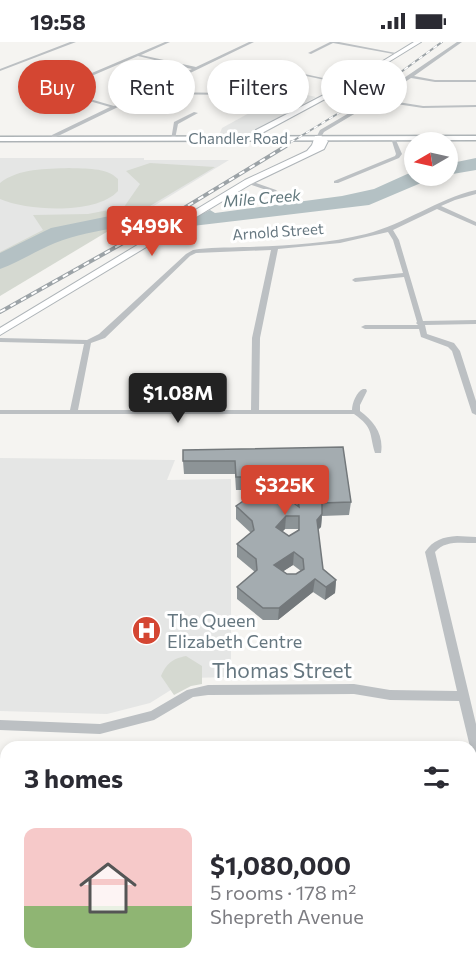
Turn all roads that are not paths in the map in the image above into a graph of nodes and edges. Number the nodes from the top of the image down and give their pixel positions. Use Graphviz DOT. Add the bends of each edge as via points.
graph roads {
  1 [pos="74,42"];
  2 [pos="168,42"];
  3 [pos="252,42"];
  4 [pos="333,42"];
  5 [pos="418,42"];
  6 [pos="460,42"];
  7 [pos="309,53"];
  8 [pos="399,54"];
  9 [pos="137,55"];
  10 [pos="159,60"];
  11 [pos="389,60"];
  12 [pos="195,68"];
  13 [pos="0,70"];
  14 [pos="96,72"];
  15 [pos="409,76"];
  16 [pos="321,78"];
  17 [pos="476,81"];
  18 [pos="195,94"];
  19 [pos="321,100"];
  20 [pos="407,105"];
  21 [pos="476,106"];
  22 [pos="108,110"];
  23 [pos="196,112"];
  24 [pos="351,114"];
  25 [pos="304,138"];
  26 [pos="393,138"];
  27 [pos="476,138"];
  28 [pos="0,139"];
  29 [pos="53,139"];
  30 [pos="173,139"];
  31 [pos="260,139"];
  32 [pos="319,143"];
  33 [pos="308,152"];
  34 [pos="248,182"];
  35 [pos="336,182"];
  36 [pos="274,190"];
  37 [pos="476,192"];
  38 [pos="438,207"];
  39 [pos="476,224"];
  40 [pos="389,229"];
  41 [pos="275,247"];
  42 [pos="406,275"];
  43 [pos="355,280"];
  44 [pos="476,322"];
  45 [pos="420,325"];
  46 [pos="365,327"];
  47 [pos="0,332"];
  48 [pos="0,340"];
  49 [pos="88,342"];
  50 [pos="363,391"];
  51 [pos="74,411"];
  52 [pos="0,412"];
  53 [pos="255,412"];
  54 [pos="356,412"];
  55 [pos="476,413"];
  56 [pos="378,451"];
  57 [pos="476,540"];
  58 [pos="464,696"];
  59 [pos="0,725"];
  60 [pos="474,741"];
  1 -- 13 [label="street"];
  2 -- 9 [label="street"];
  3 -- 12 [label="street"];
  4 -- 7 [label="street"];
  4 -- 8 [label="street"];
  5 -- 8 [label="main road"];
  6 -- 15 [label="street"];
  8 -- 11 [label="main road"];
  9 -- 10 [label="street"];
  9 -- 14 [label="street"];
  15 -- 17 [label="street" via="435,81"];
  16 -- 18 [label="street" via="284,70 239,94"];
  19 -- 31 [label="main road" via="277,124"];
  20 -- 21 [label="street"];
  22 -- 29 [label="street"];
  23 -- 30 [label="street" via="176,123"];
  24 -- 32 [label="street" via="322,131"];
  25 -- 31 [label="main road, Chandler Road"];
  25 -- 32 [label="main road, Chandler Road"];
  25 -- 33 [label="main road" via="311,145"];
  26 -- 27 [label="main road, Chandler Road"];
  26 -- 32 [label="main road, Chandler Road" via="345,138"];
  26 -- 35 [label="street" via="399,154 396,157"];
  28 -- 29 [label="main road, Chandler Road"];
  29 -- 30 [label="main road, Chandler Road"];
  30 -- 31 [label="main road, Chandler Road"];
  32 -- 33 [label="main road"];
  33 -- 34 [label="main road"];
  34 -- 36 [label="street"];
  34 -- 47 [label="main road"];
  37 -- 38 [label="street, Arnold Street"];
  38 -- 39 [label="street"];
  38 -- 40 [label="street, Arnold Street"];
  40 -- 41 [label="street, Arnold Street" via="326,243"];
  40 -- 42 [label="street"];
  41 -- 49 [label="street, Arnold Street" via="195,251 102,336"];
  41 -- 53 [label="street" via="256,338"];
  42 -- 43 [label="street"];
  42 -- 45 [label="street"];
  44 -- 45 [label="street"];
  45 -- 46 [label="street"];
  45 -- 55 [label="street" via="424,335 451,345 456,351"];
  48 -- 49 [label="street"];
  49 -- 51 [label="street"];
  50 -- 54 [label="street"];
  51 -- 52 [label="street"];
  51 -- 53 [label="street"];
  53 -- 54 [label="street"];
  54 -- 56 [label="street" via="371,421"];
  57 -- 58 [label="street" via="443,540 430,552"];
  58 -- 59 [label="street, Thomas Street" via="390,695 354,689 208,690 191,693 154,715 100,729"];
  58 -- 60 [label="street"];
}
